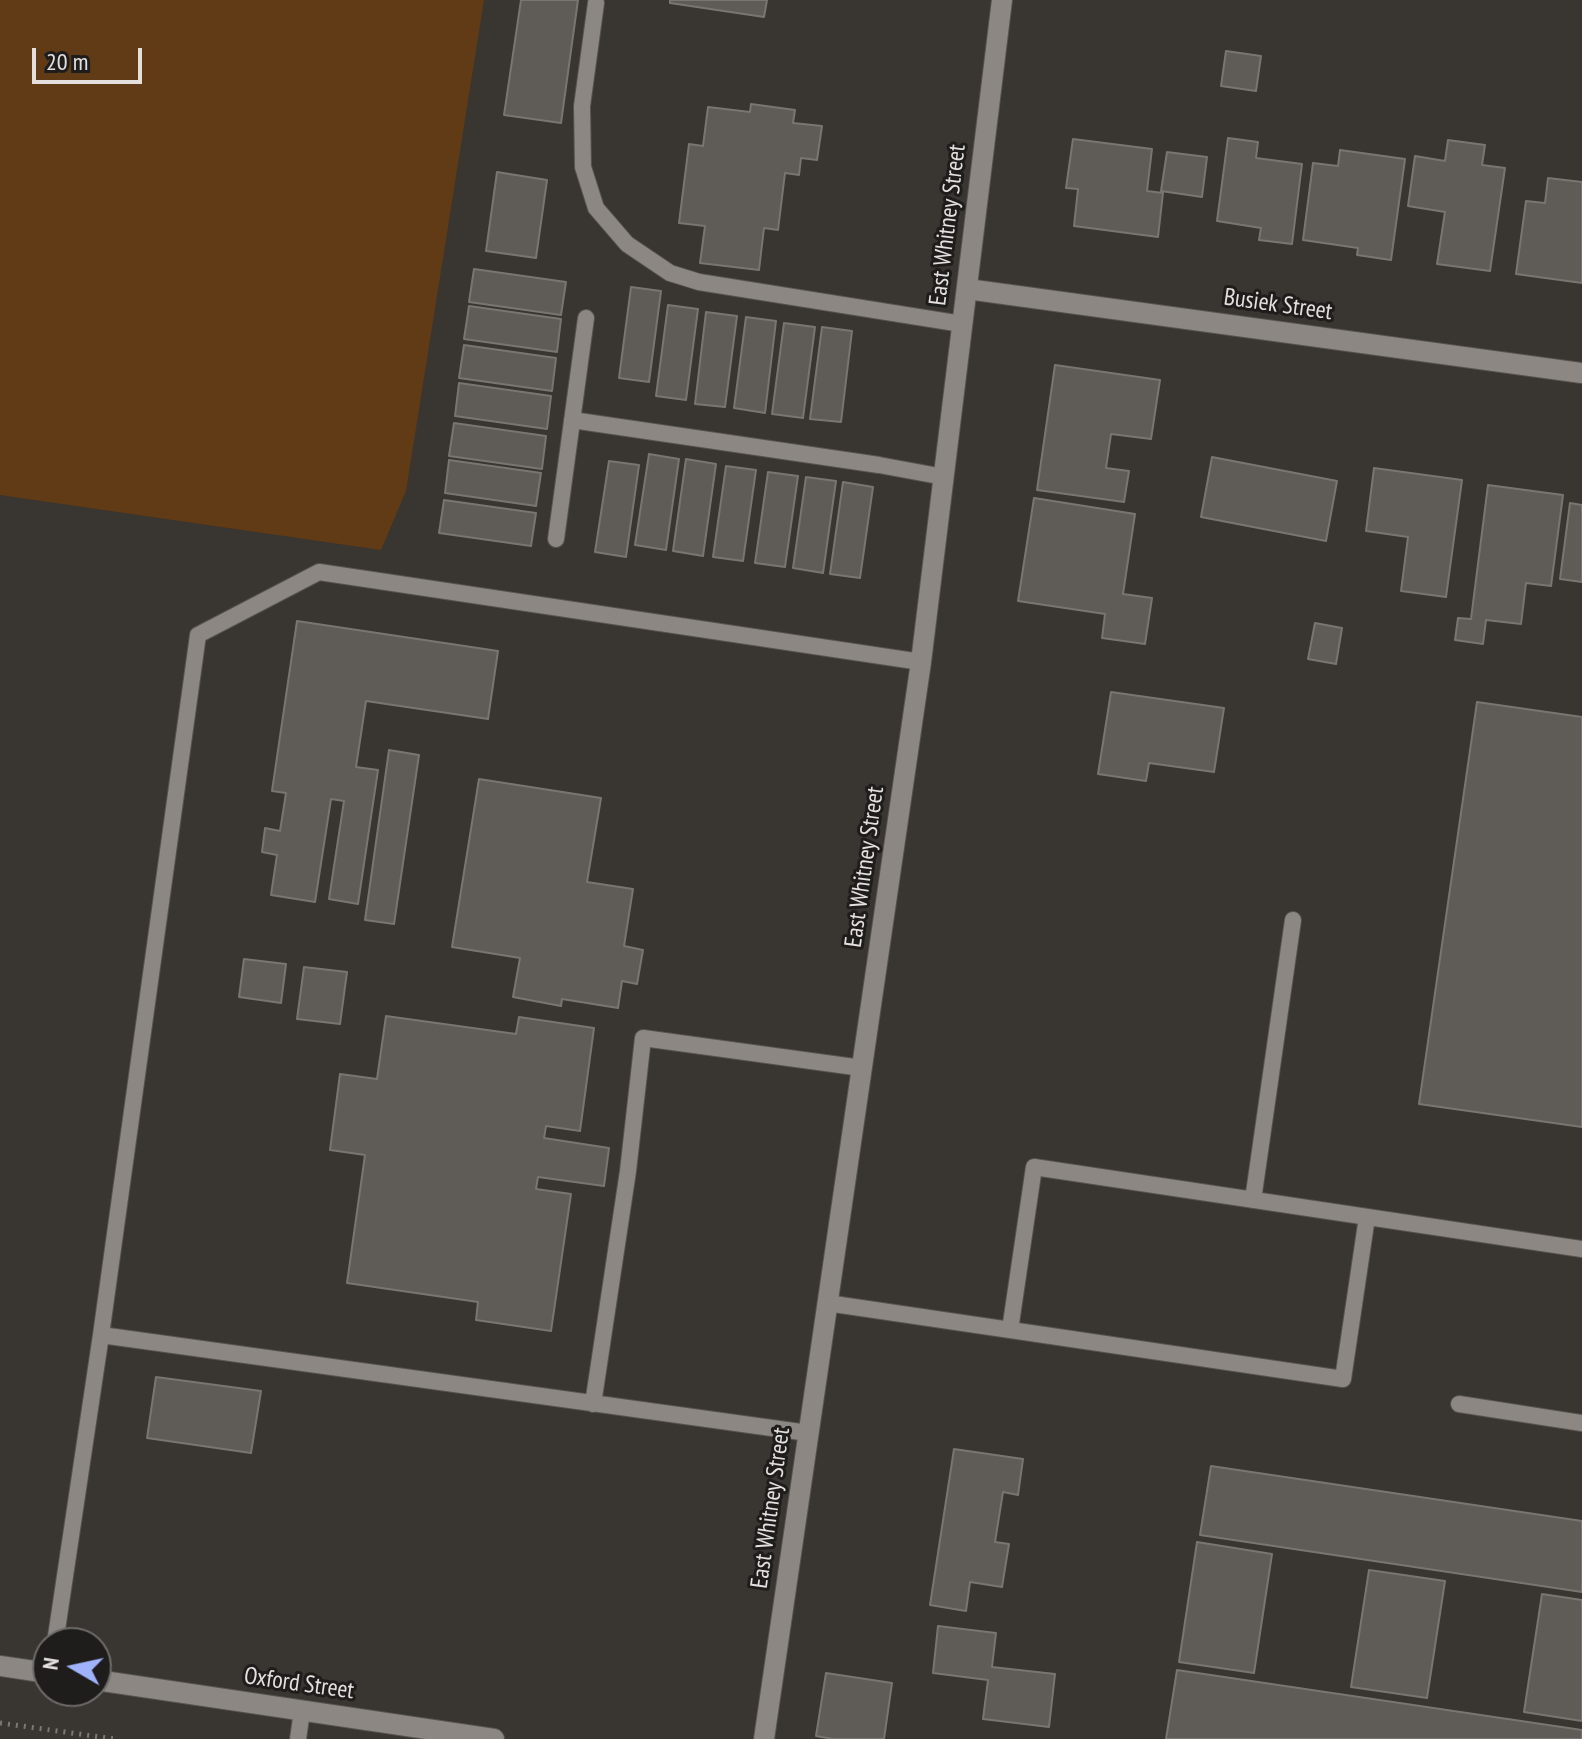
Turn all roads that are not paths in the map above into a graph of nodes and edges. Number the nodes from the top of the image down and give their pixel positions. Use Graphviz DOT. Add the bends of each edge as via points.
graph roads {
  1 [pos="1002,0"];
  2 [pos="596,3"];
  3 [pos="967,289"];
  4 [pos="586,318"];
  5 [pos="962,324"];
  6 [pos="1582,373"];
  7 [pos="572,420"];
  8 [pos="944,477"];
  9 [pos="556,539"];
  10 [pos="921,662"];
  11 [pos="1293,920"];
  12 [pos="862,1068"];
  13 [pos="1253,1200"];
  14 [pos="1367,1217"];
  15 [pos="1582,1249"];
  16 [pos="827,1303"];
  17 [pos="1010,1330"];
  18 [pos="101,1335"];
  19 [pos="593,1404"];
  20 [pos="1459,1404"];
  21 [pos="1582,1423"];
  22 [pos="808,1433"];
  23 [pos="57,1627"];
  24 [pos="0,1666"];
  25 [pos="32,1671"];
  26 [pos="112,1682"];
  27 [pos="302,1711"];
  28 [pos="298,1739"];
  29 [pos="494,1739"];
  30 [pos="764,1739"];
  1 -- 3 [label="street, East Whitney Street"];
  2 -- 5 [label="lane" via="582,106 583,167 596,208 627,244 670,273 699,282"];
  3 -- 5 [label="street, East Whitney Street"];
  3 -- 6 [label="street, Busiek Street"];
  4 -- 7 [label="lane"];
  5 -- 8 [label="street, East Whitney Street"];
  7 -- 8 [label="lane"];
  7 -- 9 [label="lane"];
  8 -- 10 [label="street, East Whitney Street"];
  10 -- 12 [label="street, East Whitney Street"];
  10 -- 18 [label="lane" via="319,572 198,635"];
  11 -- 13 [label="lane"];
  12 -- 16 [label="street, East Whitney Street"];
  12 -- 19 [label="lane" via="643,1038"];
  13 -- 14 [label="lane"];
  13 -- 17 [label="lane" via="1034,1167"];
  14 -- 15 [label="lane"];
  14 -- 17 [label="lane" via="1343,1379"];
  16 -- 17 [label="lane"];
  16 -- 22 [label="street, East Whitney Street"];
  18 -- 19 [label="lane"];
  18 -- 23 [label="lane"];
  19 -- 22 [label="lane"];
  20 -- 21 [label="lane"];
  22 -- 30 [label="street, East Whitney Street"];
  24 -- 25 [label="street"];
  26 -- 27 [label="street, Oxford Street"];
  27 -- 28 [label="lane"];
  27 -- 29 [label="street, Oxford Street"];
}
